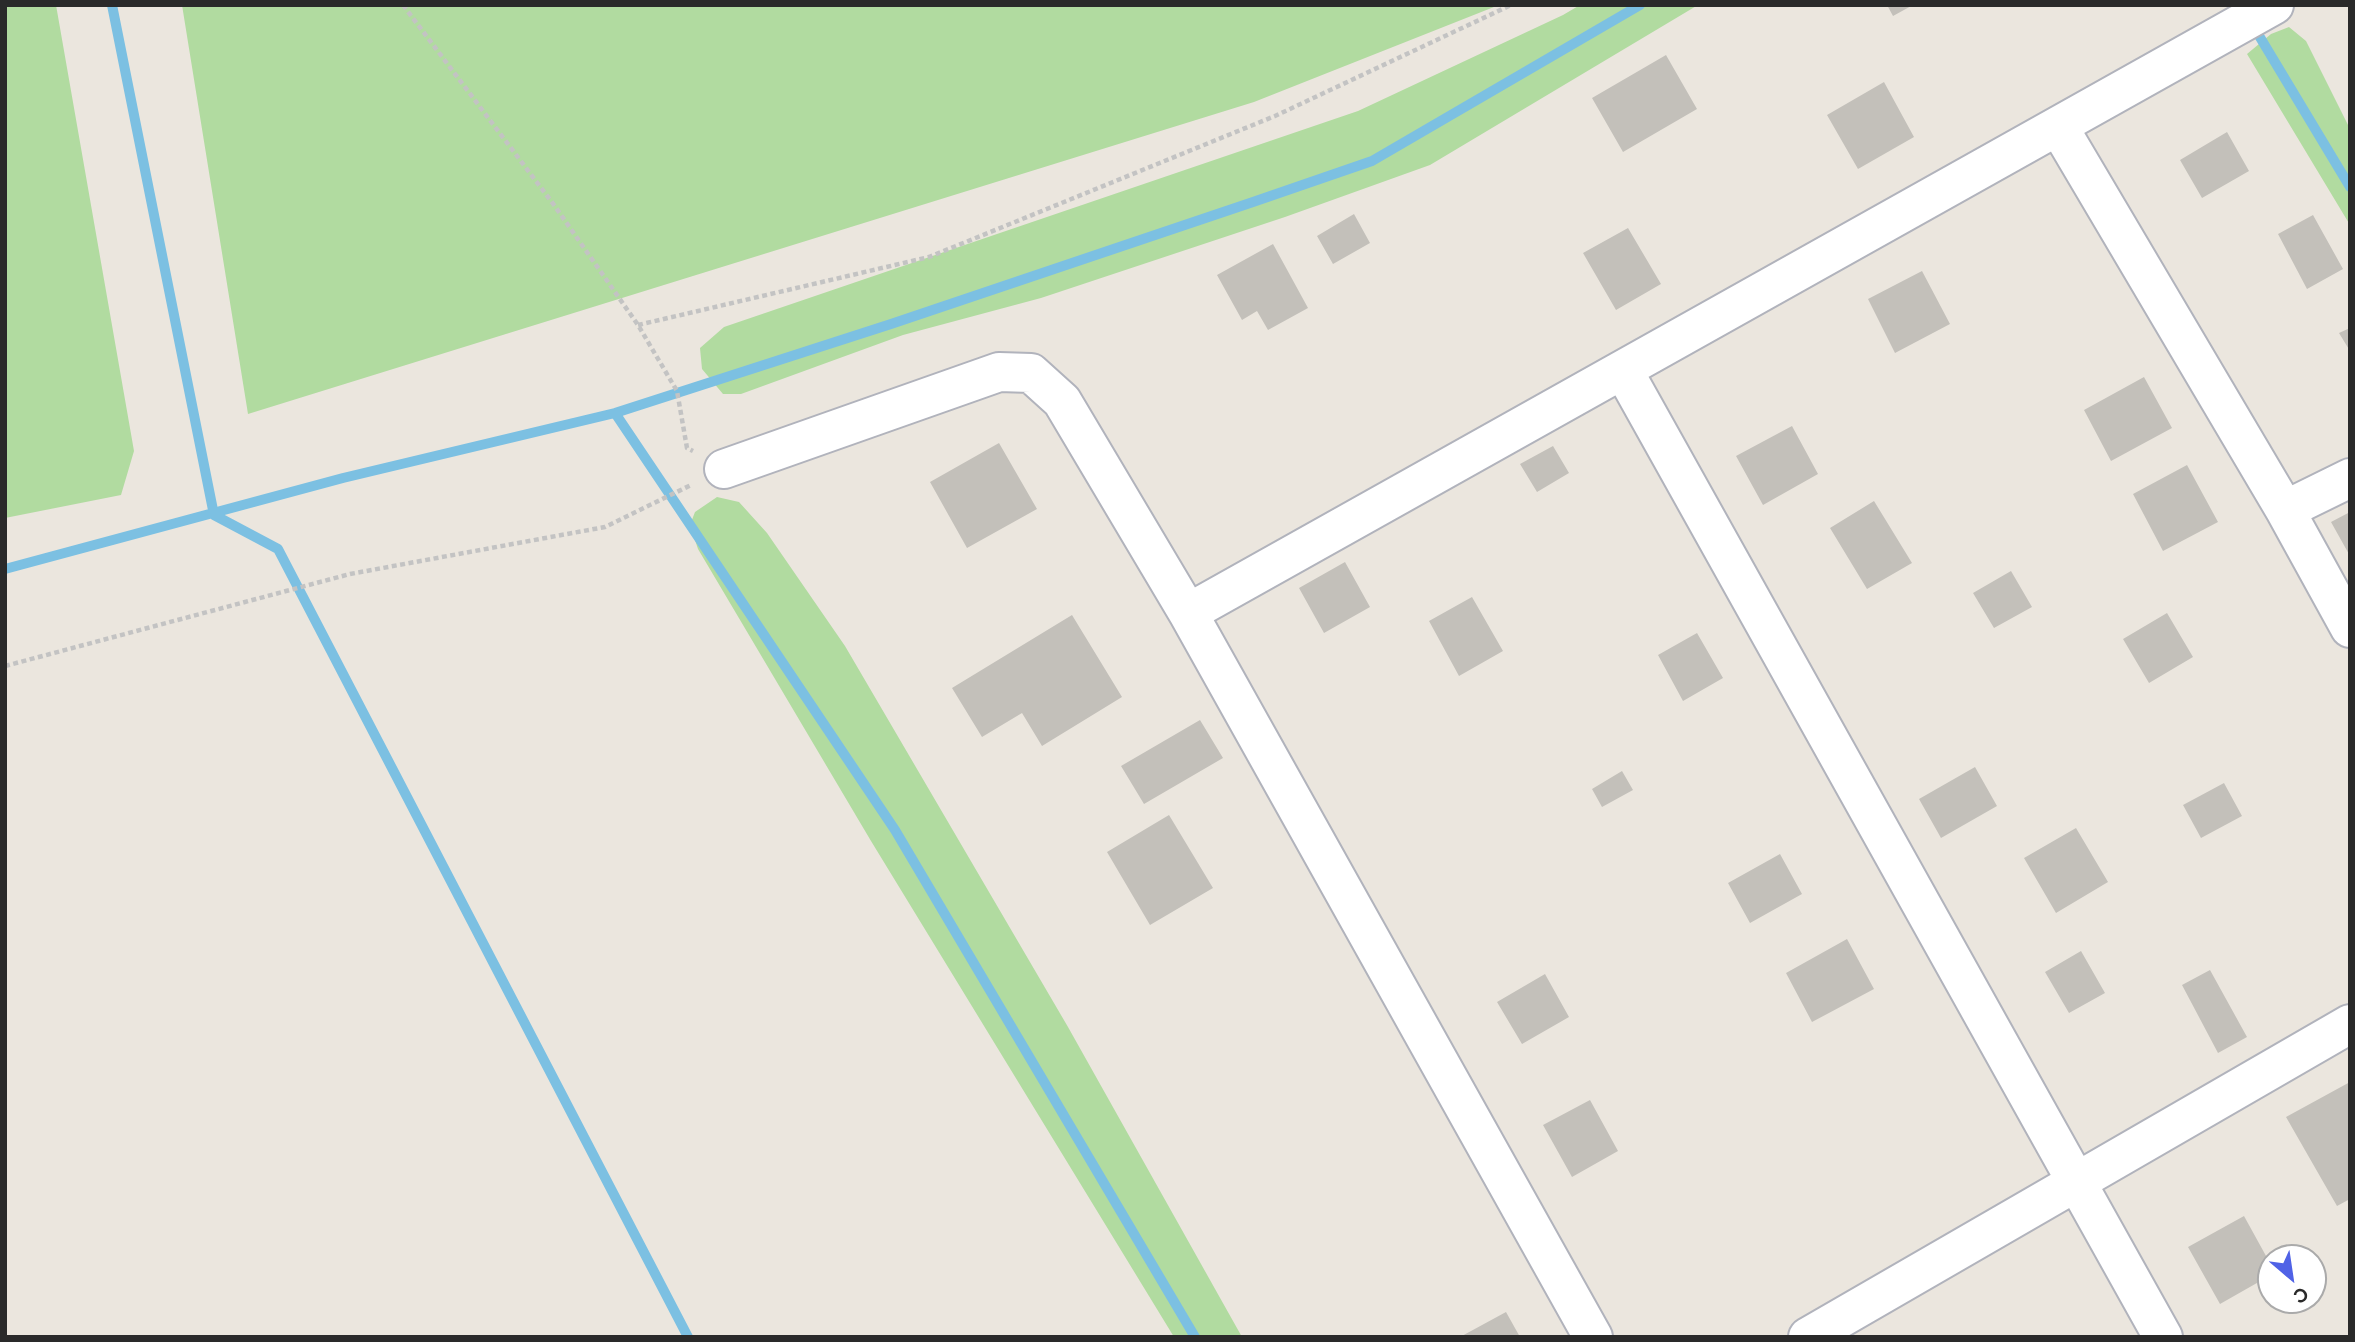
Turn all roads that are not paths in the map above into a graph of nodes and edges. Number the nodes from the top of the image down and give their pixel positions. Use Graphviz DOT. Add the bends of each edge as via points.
graph roads {
  1 [pos="2274,5"];
  2 [pos="2058,126"];
  3 [pos="1623,370"];
  4 [pos="724,469"];
  5 [pos="2350,478"];
  6 [pos="2284,510"];
  7 [pos="1188,613"];
  8 [pos="2350,628"];
  9 [pos="2350,1024"];
  10 [pos="2077,1181"];
  11 [pos="1593,1337"];
  12 [pos="1808,1337"];
  13 [pos="2163,1337"];
  1 -- 2 [label="street"];
  2 -- 3 [label="street"];
  2 -- 6 [label="street"];
  3 -- 7 [label="street"];
  3 -- 10 [label="street"];
  4 -- 7 [label="street" via="999,372 1031,373 1062,401"];
  5 -- 6 [label="street"];
  6 -- 8 [label="street"];
  7 -- 11 [label="street"];
  9 -- 10 [label="street"];
  10 -- 12 [label="street"];
  10 -- 13 [label="street"];
}
